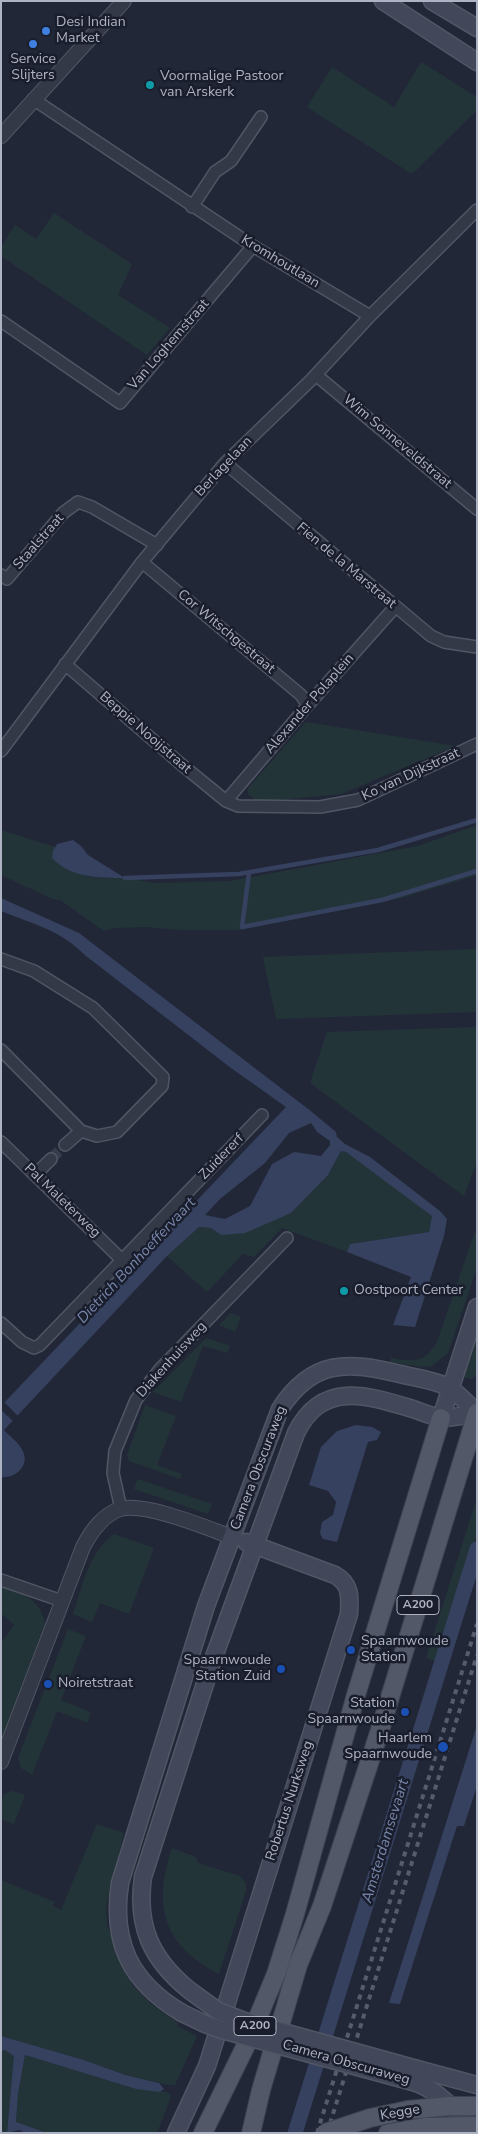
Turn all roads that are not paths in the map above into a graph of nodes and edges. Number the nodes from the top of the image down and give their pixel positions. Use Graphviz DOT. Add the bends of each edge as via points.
graph roads {
  1 [pos="124,1"];
  2 [pos="383,1"];
  3 [pos="432,1"];
  4 [pos="477,28"];
  5 [pos="477,62"];
  6 [pos="33,99"];
  7 [pos="261,117"];
  8 [pos="1,136"];
  9 [pos="192,207"];
  10 [pos="477,210"];
  11 [pos="253,246"];
  12 [pos="370,316"];
  13 [pos="1,320"];
  14 [pos="316,375"];
  15 [pos="225,463"];
  16 [pos="477,509"];
  17 [pos="157,545"];
  18 [pos="142,562"];
  19 [pos="1,575"];
  20 [pos="395,608"];
  21 [pos="477,647"];
  22 [pos="65,664"];
  23 [pos="308,704"];
  24 [pos="477,744"];
  25 [pos="1,750"];
  26 [pos="226,801"];
  27 [pos="1,959"];
  28 [pos="1,1050"];
  29 [pos="262,1115"];
  30 [pos="81,1131"];
  31 [pos="1,1142"];
  32 [pos="65,1145"];
  33 [pos="51,1159"];
  34 [pos="35,1175"];
  35 [pos="287,1238"];
  36 [pos="123,1261"];
  37 [pos="477,1307"];
  38 [pos="1,1323"];
  39 [pos="450,1388"];
  40 [pos="477,1413"];
  41 [pos="442,1418"];
  42 [pos="121,1509"];
  43 [pos="232,1537"];
  44 [pos="255,1545"];
  45 [pos="1,1580"];
  46 [pos="62,1601"];
  47 [pos="1,1762"];
  48 [pos="415,2075"];
  49 [pos="477,2085"];
  50 [pos="450,2106"];
  51 [pos="477,2106"];
  52 [pos="475,2125"];
  53 [pos="176,2133"];
  54 [pos="203,2133"];
  55 [pos="250,2133"];
  56 [pos="325,2133"];
  57 [pos="388,2133"];
  1 -- 6 [label="street"];
  2 -- 5 [label="main road"];
  3 -- 4 [label="main road"];
  6 -- 8 [label="street"];
  6 -- 9 [label="street, Kromhoutlaan"];
  7 -- 9 [label="street" via="231,161 215,172"];
  9 -- 11 [label="street, Kromhoutlaan"];
  10 -- 12 [label="street, Berlagelaan"];
  11 -- 12 [label="street, Kromhoutlaan"];
  11 -- 13 [label="street, Van Loghemstraat" via="120,403"];
  12 -- 14 [label="street, Berlagelaan"];
  14 -- 15 [label="street, Berlagelaan"];
  14 -- 16 [label="street, Wim Sonneveldstraat"];
  15 -- 17 [label="street, Berlagelaan"];
  15 -- 20 [label="street, Fien de la Marstraat"];
  17 -- 18 [label="street, Berlagelaan"];
  17 -- 19 [label="street, Staalstraat" via="78,502 63,513 7,579"];
  18 -- 22 [label="street, Berlagelaan"];
  18 -- 23 [label="street, Cor Witschgestraat"];
  20 -- 21 [label="street, Fien de la Marstraat" via="437,640"];
  20 -- 23 [label="street, Alexander Polaplein"];
  22 -- 25 [label="street, Berlagelaan"];
  22 -- 26 [label="street, Beppie Nooijstraat"];
  23 -- 26 [label="street, Alexander Polaplein"];
  24 -- 26 [label="street, Ko van Dijkstraat" via="358,800 320,807 238,806"];
  27 -- 30 [label="street" via="34,972 93,1008 163,1077 162,1086 117,1132 97,1136"];
  28 -- 30 [label="street"];
  29 -- 36 [label="street, Zuidererf"];
  30 -- 32 [label="street"];
  31 -- 34 [label="street, Pal Maleterweg"];
  33 -- 34 [label="street"];
  34 -- 36 [label="street, Pal Maleterweg"];
  35 -- 42 [label="street, Diakenhuisweg" via="160,1369 136,1400 115,1451 113,1473"];
  36 -- 38 [label="street, Zuidererf" via="40,1345 34,1348 22,1342"];
  37 -- 39 [label="main road"];
  39 -- 40 [label="main road, Camera Obscuraweg"];
  39 -- 41 [label="main road"];
  39 -- 43 [label="main road, Camera Obscuraweg" via="357,1365 333,1367 306,1378 280,1409"];
  40 -- 41 [label="main road, Camera Obscuraweg"];
  40 -- 55 [label="main road, A200" via="380,1730 322,1906 298,1965"];
  41 -- 44 [label="main road, Camera Obscuraweg" via="363,1396 343,1395 322,1402 296,1433"];
  41 -- 54 [label="main road, A200" via="356,1695 279,1966 249,2039"];
  42 -- 43 [label="street" via="140,1508"];
  42 -- 46 [label="street" via="92,1531"];
  43 -- 44 [label="main road, Robertus Nurksweg"];
  43 -- 48 [label="main road, Camera Obscuraweg, bridge" via="206,1606 120,1883 117,1915 120,1938 134,1970 151,1990 167,2004 205,2024"];
  44 -- 48 [label="main road, Camera Obscuraweg, bridge" via="150,1849 141,1890 144,1928 162,1965 218,2011"];
  44 -- 53 [label="main road, Robertus Nurksweg" via="343,1580 349,1591 349,1614 207,2066"];
  45 -- 46 [label="street"];
  46 -- 47 [label="street"];
  48 -- 49 [label="main road, Camera Obscuraweg"];
  48 -- 50 [label="main road, Camera Obscuraweg"];
  50 -- 51 [label="main road, Kegge"];
  50 -- 52 [label="main road, Camera Obscuraweg"];
  50 -- 56 [label="main road, Kegge, bridge" via="370,2118"];
  52 -- 57 [label="main road, Kegge" via="411,2128"];
}
